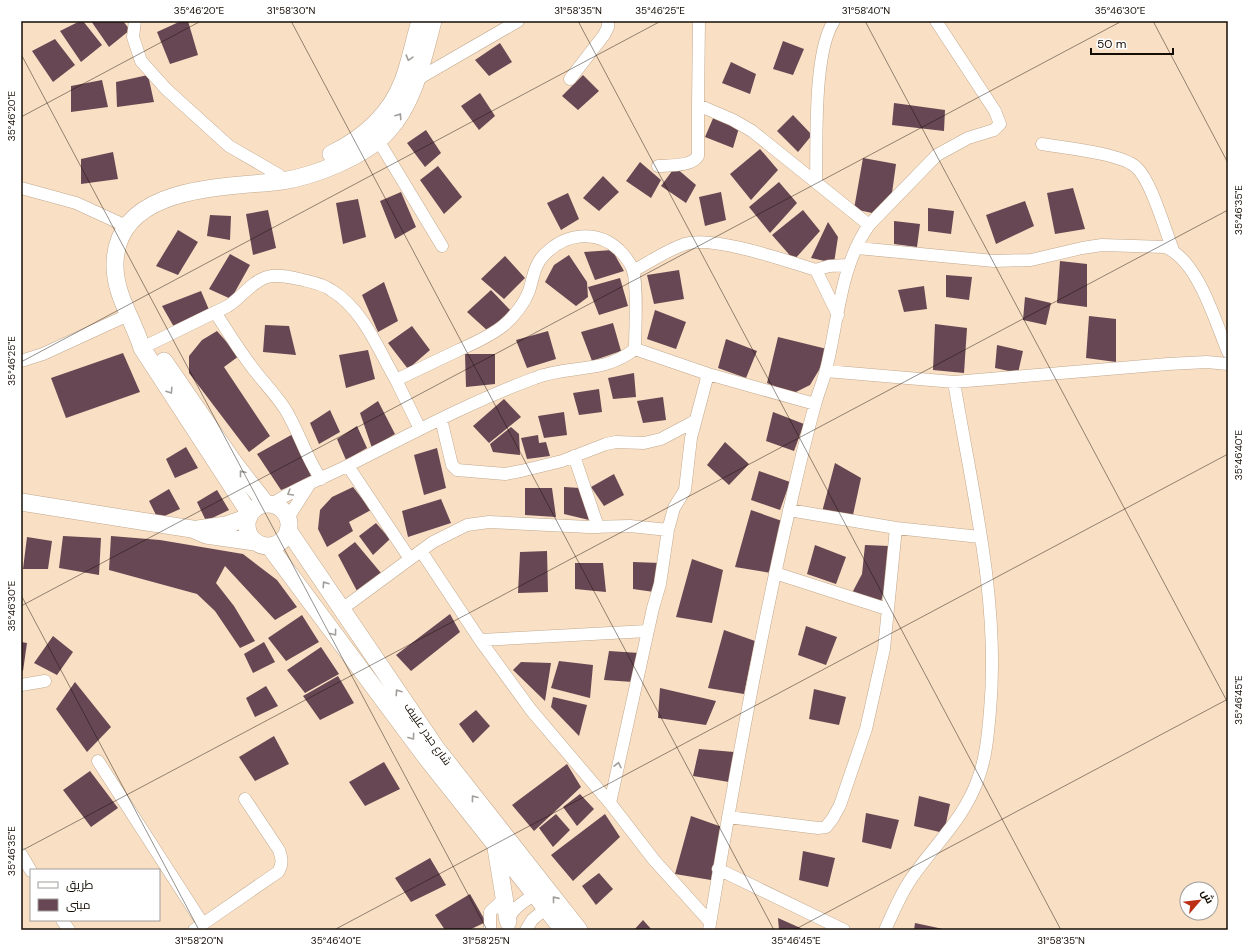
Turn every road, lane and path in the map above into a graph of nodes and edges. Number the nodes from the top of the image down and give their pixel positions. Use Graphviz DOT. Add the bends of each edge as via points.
graph roads {
  1 [pos="135,21"];
  2 [pos="420,21"];
  3 [pos="433,21"];
  4 [pos="518,21"];
  5 [pos="608,21"];
  6 [pos="699,21"];
  7 [pos="834,21"];
  8 [pos="936,21"];
  9 [pos="570,78"];
  10 [pos="416,80"];
  11 [pos="698,105"];
  12 [pos="378,140"];
  13 [pos="1042,144"];
  14 [pos="658,166"];
  15 [pos="276,179"];
  16 [pos="816,182"];
  17 [pos="21,188"];
  18 [pos="869,224"];
  19 [pos="126,226"];
  20 [pos="442,246"];
  21 [pos="857,248"];
  22 [pos="1173,250"];
  23 [pos="849,265"];
  24 [pos="633,270"];
  25 [pos="816,270"];
  26 [pos="215,312"];
  27 [pos="128,315"];
  28 [pos="838,315"];
  29 [pos="143,341"];
  30 [pos="635,349"];
  31 [pos="1228,352"];
  32 [pos="21,361"];
  33 [pos="1228,364"];
  34 [pos="826,371"];
  35 [pos="708,374"];
  36 [pos="396,380"];
  37 [pos="954,382"];
  38 [pos="815,404"];
  39 [pos="441,419"];
  40 [pos="695,421"];
  41 [pos="420,429"];
  42 [pos="574,456"];
  43 [pos="348,466"];
  44 [pos="321,480"];
  45 [pos="309,485"];
  46 [pos="21,502"];
  47 [pos="269,504"];
  48 [pos="789,510"];
  49 [pos="249,515"];
  50 [pos="288,524"];
  51 [pos="598,527"];
  52 [pos="896,528"];
  53 [pos="192,529"];
  54 [pos="668,530"];
  55 [pos="980,537"];
  56 [pos="262,544"];
  57 [pos="421,551"];
  58 [pos="410,559"];
  59 [pos="776,573"];
  60 [pos="342,609"];
  61 [pos="888,609"];
  62 [pos="648,631"];
  63 [pos="480,640"];
  64 [pos="45,681"];
  65 [pos="21,685"];
  66 [pos="98,762"];
  67 [pos="245,799"];
  68 [pos="610,803"];
  69 [pos="728,817"];
  70 [pos="495,844"];
  71 [pos="21,854"];
  72 [pos="30,869"];
  73 [pos="718,869"];
  74 [pos="535,894"];
  75 [pos="505,898"];
  76 [pos="546,908"];
  77 [pos="63,921"];
  78 [pos="508,925"];
  79 [pos="823,925"];
  80 [pos="710,926"];
  81 [pos="199,927"];
  82 [pos="69,930"];
  83 [pos="490,930"];
  84 [pos="526,930"];
  85 [pos="563,930"];
  86 [pos="579,930"];
  87 [pos="844,930"];
  88 [pos="885,930"];
  1 -- 15 [label="street" via="134,37 141,61 166,89 229,146"];
  2 -- 15 [label="main road, one-way" via="403,82 369,130 346,147"];
  3 -- 10 [label="main road"];
  4 -- 10 [label="street"];
  5 -- 9 [label="street" via="604,35"];
  6 -- 11 [label="street"];
  7 -- 16 [label="street" via="825,46 818,85"];
  8 -- 18 [label="street" via="996,110 1000,124 994,130 968,138 937,154"];
  12 -- 10 [label="main road, one-way" via="401,113"];
  11 -- 14 [label="street" via="698,156 686,163"];
  11 -- 16 [label="street" via="752,131"];
  12 -- 15 [label="main road" via="351,157 330,166"];
  12 -- 20 [label="street"];
  13 -- 22 [label="street" via="1117,157 1136,166 1147,183"];
  15 -- 19 [label="main road" via="174,196 152,205"];
  16 -- 18 [label="street"];
  17 -- 19 [label="street" via="76,202"];
  18 -- 21 [label="street"];
  19 -- 27 [label="main road" via="118,240 114,263 115,279"];
  21 -- 22 [label="street" via="994,261 1031,260 1102,245 1138,245"];
  21 -- 23 [label="street"];
  22 -- 31 [label="street" via="1182,258 1203,292"];
  23 -- 25 [label="street" via="829,266"];
  23 -- 28 [label="street"];
  24 -- 25 [label="street" via="685,244 696,242 736,248"];
  24 -- 30 [label="street"];
  24 -- 36 [label="street" via="629,261 616,247 599,237 582,236 563,242 543,255 537,265 529,292 504,325 485,338"];
  25 -- 28 [label="street"];
  26 -- 29 [label="street"];
  26 -- 36 [label="street" via="237,300 251,286 268,277 282,276 317,284 330,289 360,317"];
  26 -- 44 [label="street" via="255,371 285,408"];
  27 -- 29 [label="main road"];
  27 -- 32 [label="street"];
  28 -- 34 [label="street"];
  47 -- 29 [label="main road, one-way" via="235,464"];
  29 -- 49 [label="main road, one-way"];
  30 -- 35 [label="street"];
  30 -- 39 [label="street" via="619,360 592,368 560,371 533,378"];
  33 -- 37 [label="street" via="1168,364"];
  34 -- 37 [label="street"];
  34 -- 38 [label="street"];
  35 -- 38 [label="street"];
  35 -- 40 [label="street"];
  36 -- 41 [label="street"];
  37 -- 55 [label="street"];
  38 -- 48 [label="street"];
  39 -- 41 [label="street"];
  39 -- 42 [label="street" via="452,465 457,470 505,474"];
  40 -- 42 [label="street" via="661,439 644,443 606,444"];
  40 -- 54 [label="street" via="685,490 674,508"];
  41 -- 43 [label="street"];
  42 -- 51 [label="street"];
  43 -- 44 [label="street"];
  43 -- 58 [label="street"];
  44 -- 45 [label="street"];
  45 -- 47 [label="street, one-way"];
  45 -- 50 [label="street"];
  46 -- 53 [label="main road"];
  47 -- 49 [label="main road" via="258,506"];
  47 -- 50 [label="main road" via="283,511"];
  48 -- 52 [label="street"];
  48 -- 59 [label="street"];
  49 -- 53 [label="main road" via="226,525"];
  49 -- 56 [label="main road" via="248,530"];
  50 -- 56 [label="main road" via="283,540 274,545"];
  60 -- 50 [label="main road, شارع حيدر علييف, one-way"];
  51 -- 54 [label="street" via="630,526"];
  51 -- 57 [label="street" via="478,523 453,530"];
  52 -- 55 [label="street"];
  52 -- 61 [label="street"];
  53 -- 56 [label="main road" via="206,535"];
  54 -- 62 [label="street" via="660,584"];
  55 -- 88 [label="street" via="990,598 993,682 988,734 979,779 964,809 910,880"];
  56 -- 70 [label="main road, شارع حيدر علييف, one-way"];
  57 -- 58 [label="street"];
  57 -- 63 [label="street"];
  58 -- 60 [label="street"];
  59 -- 61 [label="street"];
  59 -- 69 [label="street"];
  86 -- 60 [label="main road, شارع حيدر علييف, one-way" via="436,748"];
  61 -- 69 [label="street" via="884,649 866,729 853,770 833,818 826,827 818,828"];
  62 -- 63 [label="street"];
  68 -- 62 [label="street, one-way"];
  63 -- 68 [label="street" via="536,716"];
  64 -- 65 [label="street"];
  66 -- 81 [label="street"];
  67 -- 81 [label="street" via="279,850 282,867"];
  68 -- 80 [label="street"];
  69 -- 73 [label="street"];
  70 -- 74 [label="main road, شارع حيدر علييف"];
  70 -- 75 [label="main road"];
  71 -- 72 [label="street"];
  73 -- 79 [label="street"];
  73 -- 80 [label="street"];
  74 -- 76 [label="main road, شارع حيدر علييف"];
  74 -- 78 [label="street" via="513,911"];
  75 -- 78 [label="main road"];
  75 -- 83 [label="street" via="488,916"];
  76 -- 84 [label="street" via="532,920"];
  76 -- 85 [label="main road, شارع حيدر علييف"];
  77 -- 82 [label="street"];
  79 -- 87 [label="street"];
}
